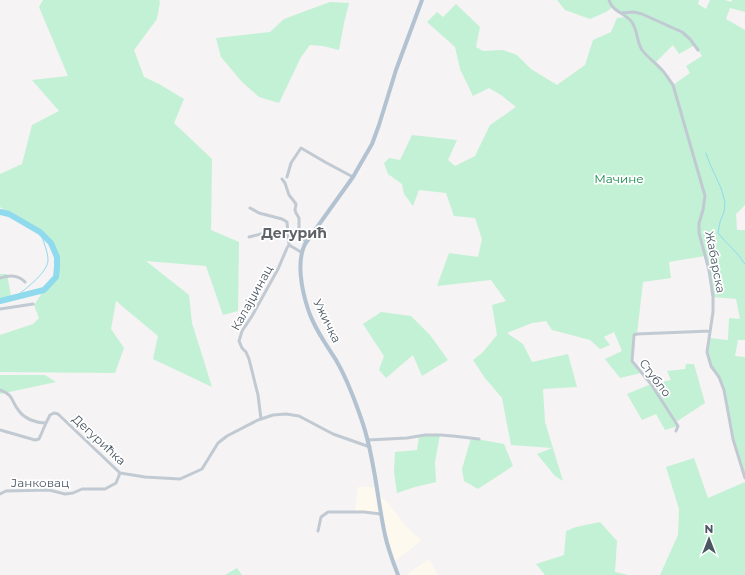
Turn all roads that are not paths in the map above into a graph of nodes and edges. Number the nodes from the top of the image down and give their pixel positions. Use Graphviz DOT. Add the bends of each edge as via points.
graph roads {
  1 [pos="422,0"];
  2 [pos="609,0"];
  3 [pos="621,13"];
  4 [pos="698,50"];
  5 [pos="287,176"];
  6 [pos="353,177"];
  7 [pos="282,180"];
  8 [pos="250,208"];
  9 [pos="249,237"];
  10 [pos="288,237"];
  11 [pos="306,242"];
  12 [pos="290,245"];
  13 [pos="301,252"];
  14 [pos="0,278"];
  15 [pos="25,282"];
  16 [pos="33,304"];
  17 [pos="0,308"];
  18 [pos="710,332"];
  19 [pos="0,390"];
  20 [pos="262,419"];
  21 [pos="46,423"];
  22 [pos="0,430"];
  23 [pos="676,431"];
  24 [pos="479,439"];
  25 [pos="368,440"];
  26 [pos="370,447"];
  27 [pos="120,473"];
  28 [pos="745,478"];
  29 [pos="0,494"];
  30 [pos="381,514"];
  31 [pos="318,531"];
  32 [pos="398,575"];
  1 -- 6 [label="main road, Ужичка" via="375,137"];
  2 -- 3 [label="street, Жабарска"];
  3 -- 4 [label="street" via="638,13 682,32"];
  3 -- 18 [label="street, Жабарска" via="635,28 642,50 662,70 672,85 705,196 704,210 698,223 713,298"];
  5 -- 6 [label="street" via="291,163 301,148"];
  6 -- 11 [label="main road, Ужичка"];
  7 -- 11 [label="street" via="288,196 296,204 299,233"];
  8 -- 10 [label="street" via="287,222"];
  9 -- 10 [label="street" via="272,231"];
  10 -- 12 [label="street"];
  11 -- 13 [label="main road, Ужичка"];
  12 -- 13 [label="street"];
  12 -- 20 [label="street, Калајџинац" via="242,331 239,341 249,359"];
  13 -- 25 [label="main road, Ужичка" via="300,272 308,310 344,376"];
  14 -- 15 [label="street" via="14,276"];
  16 -- 17 [label="street"];
  18 -- 23 [label="street, Стубло" via="634,336 632,361 651,384 678,426"];
  18 -- 28 [label="street, Жабарска" via="707,352 711,366 724,390 733,440"];
  19 -- 21 [label="street" via="10,396 19,411 30,420"];
  20 -- 26 [label="street, Дегурићка" via="273,415 299,416 333,434"];
  20 -- 27 [label="street, Дегурићка" via="227,436 218,443 202,469 180,478"];
  21 -- 22 [label="street" via="35,440"];
  21 -- 27 [label="street, Дегурићка" via="50,415 58,414"];
  24 -- 25 [label="street" via="425,435"];
  25 -- 26 [label="main road, Ужичка"];
  26 -- 30 [label="main road, Ужичка"];
  27 -- 29 [label="street, Јанковац" via="116,482 105,489 82,489 65,494 49,490 6,491"];
  30 -- 31 [label="street" via="328,512 321,517"];
  30 -- 32 [label="main road, Ужичка"];
}
